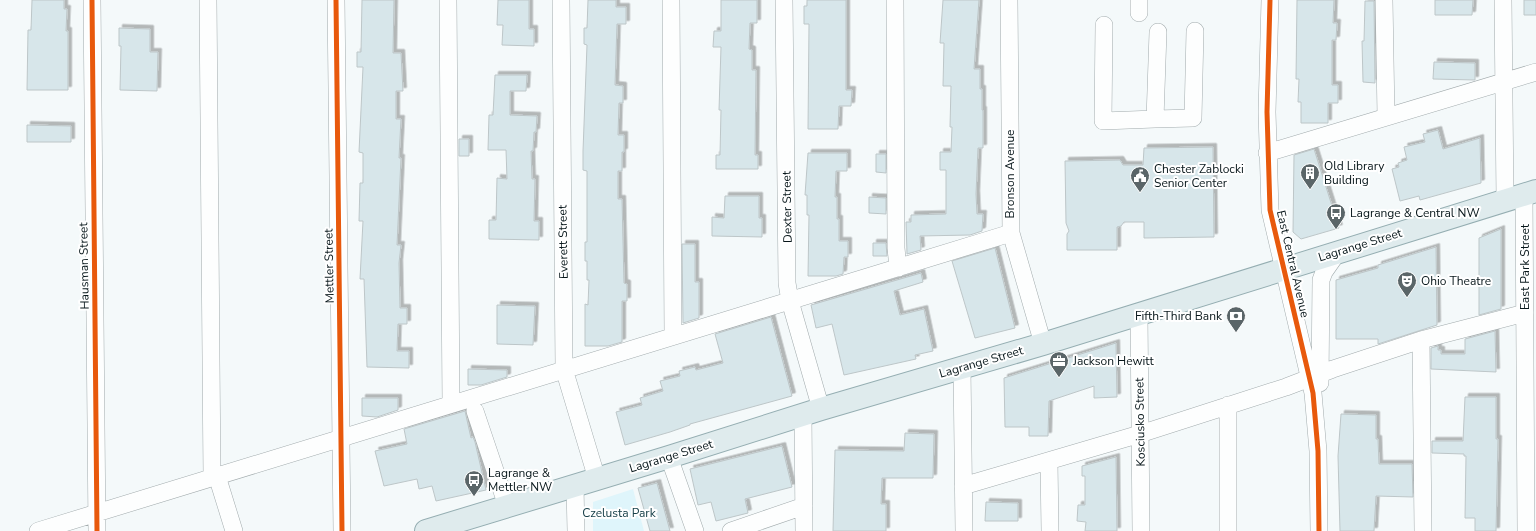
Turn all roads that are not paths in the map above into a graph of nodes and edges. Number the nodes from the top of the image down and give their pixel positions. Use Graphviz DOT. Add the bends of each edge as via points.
graph roads {
  1 [pos="92,0"];
  2 [pos="208,0"];
  3 [pos="336,0"];
  4 [pos="448,0"];
  5 [pos="561,0"];
  6 [pos="671,0"];
  7 [pos="784,0"];
  8 [pos="896,0"];
  9 [pos="1009,0"];
  10 [pos="1270,0"];
  11 [pos="1384,0"];
  12 [pos="1503,0"];
  13 [pos="1104,26"];
  14 [pos="1195,30"];
  15 [pos="1158,32"];
  16 [pos="1536,72"];
  17 [pos="1504,83"];
  18 [pos="1386,116"];
  19 [pos="1155,120"];
  20 [pos="1267,153"];
  21 [pos="1522,195"];
  22 [pos="1011,233"];
  23 [pos="1338,252"];
  24 [pos="898,268"];
  25 [pos="1284,269"];
  26 [pos="790,301"];
  27 [pos="1530,310"];
  28 [pos="1139,314"];
  29 [pos="673,336"];
  30 [pos="1421,340"];
  31 [pos="1042,344"];
  32 [pos="962,367"];
  33 [pos="564,369"];
  34 [pos="1315,376"];
  35 [pos="451,404"];
  36 [pos="1228,405"];
  37 [pos="475,411"];
  38 [pos="812,412"];
  39 [pos="1140,434"];
  40 [pos="340,439"];
  41 [pos="669,457"];
  42 [pos="1049,461"];
  43 [pos="214,477"];
  44 [pos="597,479"];
  45 [pos="575,486"];
  46 [pos="963,486"];
  47 [pos="507,506"];
  48 [pos="804,506"];
  49 [pos="96,513"];
  50 [pos="38,531"];
  51 [pos="97,531"];
  52 [pos="234,531"];
  53 [pos="342,531"];
  54 [pos="426,531"];
  55 [pos="576,531"];
  56 [pos="695,531"];
  57 [pos="732,531"];
  58 [pos="804,531"];
  59 [pos="964,531"];
  60 [pos="1050,531"];
  61 [pos="1141,531"];
  62 [pos="1228,531"];
  63 [pos="1319,531"];
  64 [pos="1423,531"];
  65 [pos="1526,531"];
  1 -- 49 [label="street, Hausman Street"];
  2 -- 43 [label="street"];
  3 -- 40 [label="street, Mettler Street"];
  4 -- 35 [label="street"];
  5 -- 33 [label="street, Everett Street"];
  6 -- 29 [label="street"];
  7 -- 26 [label="street, Dexter Street" via="787,283"];
  8 -- 24 [label="street"];
  9 -- 22 [label="street, Bronson Avenue"];
  10 -- 20 [label="street, East Central Avenue"];
  11 -- 18 [label="street"];
  12 -- 17 [label="street, East Park Street"];
  13 -- 19 [label="street" via="1103,121"];
  14 -- 19 [label="street" via="1193,118"];
  15 -- 19 [label="street"];
  16 -- 17 [label="street"];
  17 -- 18 [label="street"];
  17 -- 21 [label="street, East Park Street"];
  18 -- 20 [label="street"];
  20 -- 25 [label="street, East Central Avenue" via="1270,210"];
  21 -- 23 [label="main road, Lagrange Street"];
  21 -- 27 [label="street, East Park Street"];
  22 -- 24 [label="street"];
  22 -- 31 [label="street, Bronson Avenue"];
  23 -- 25 [label="main road, Lagrange Street"];
  23 -- 34 [label="street" via="1321,280"];
  24 -- 26 [label="street"];
  25 -- 28 [label="main road, Lagrange Street"];
  25 -- 34 [label="street, East Central Avenue"];
  26 -- 29 [label="street"];
  26 -- 38 [label="street, Dexter Street"];
  27 -- 30 [label="street"];
  27 -- 65 [label="street, East Park Street"];
  28 -- 31 [label="main road, Lagrange Street"];
  28 -- 39 [label="street, Kosciusko Street"];
  29 -- 33 [label="street"];
  30 -- 34 [label="street"];
  30 -- 64 [label="street"];
  31 -- 32 [label="main road, Lagrange Street"];
  32 -- 38 [label="main road, Lagrange Street"];
  32 -- 46 [label="street"];
  33 -- 35 [label="street"];
  33 -- 44 [label="street, Everett Street"];
  34 -- 36 [label="street"];
  34 -- 63 [label="street, East Central Avenue"];
  35 -- 40 [label="street"];
  36 -- 39 [label="street"];
  36 -- 62 [label="street"];
  37 -- 47 [label="street"];
  38 -- 41 [label="main road, Lagrange Street"];
  38 -- 48 [label="street, Dexter Street"];
  39 -- 42 [label="street"];
  39 -- 61 [label="street, Kosciusko Street"];
  40 -- 43 [label="street"];
  40 -- 53 [label="street, Mettler Street"];
  41 -- 44 [label="main road, Lagrange Street"];
  41 -- 56 [label="street"];
  42 -- 46 [label="street"];
  42 -- 60 [label="street"];
  43 -- 49 [label="street"];
  43 -- 52 [label="street"];
  44 -- 45 [label="main road, Lagrange Street"];
  45 -- 47 [label="main road, Lagrange Street"];
  45 -- 55 [label="street"];
  46 -- 59 [label="street"];
  47 -- 54 [label="main road, Lagrange Street"];
  48 -- 57 [label="street"];
  48 -- 58 [label="street, Dexter Street"];
  49 -- 50 [label="street"];
  49 -- 51 [label="street, Hausman Street"];
}
